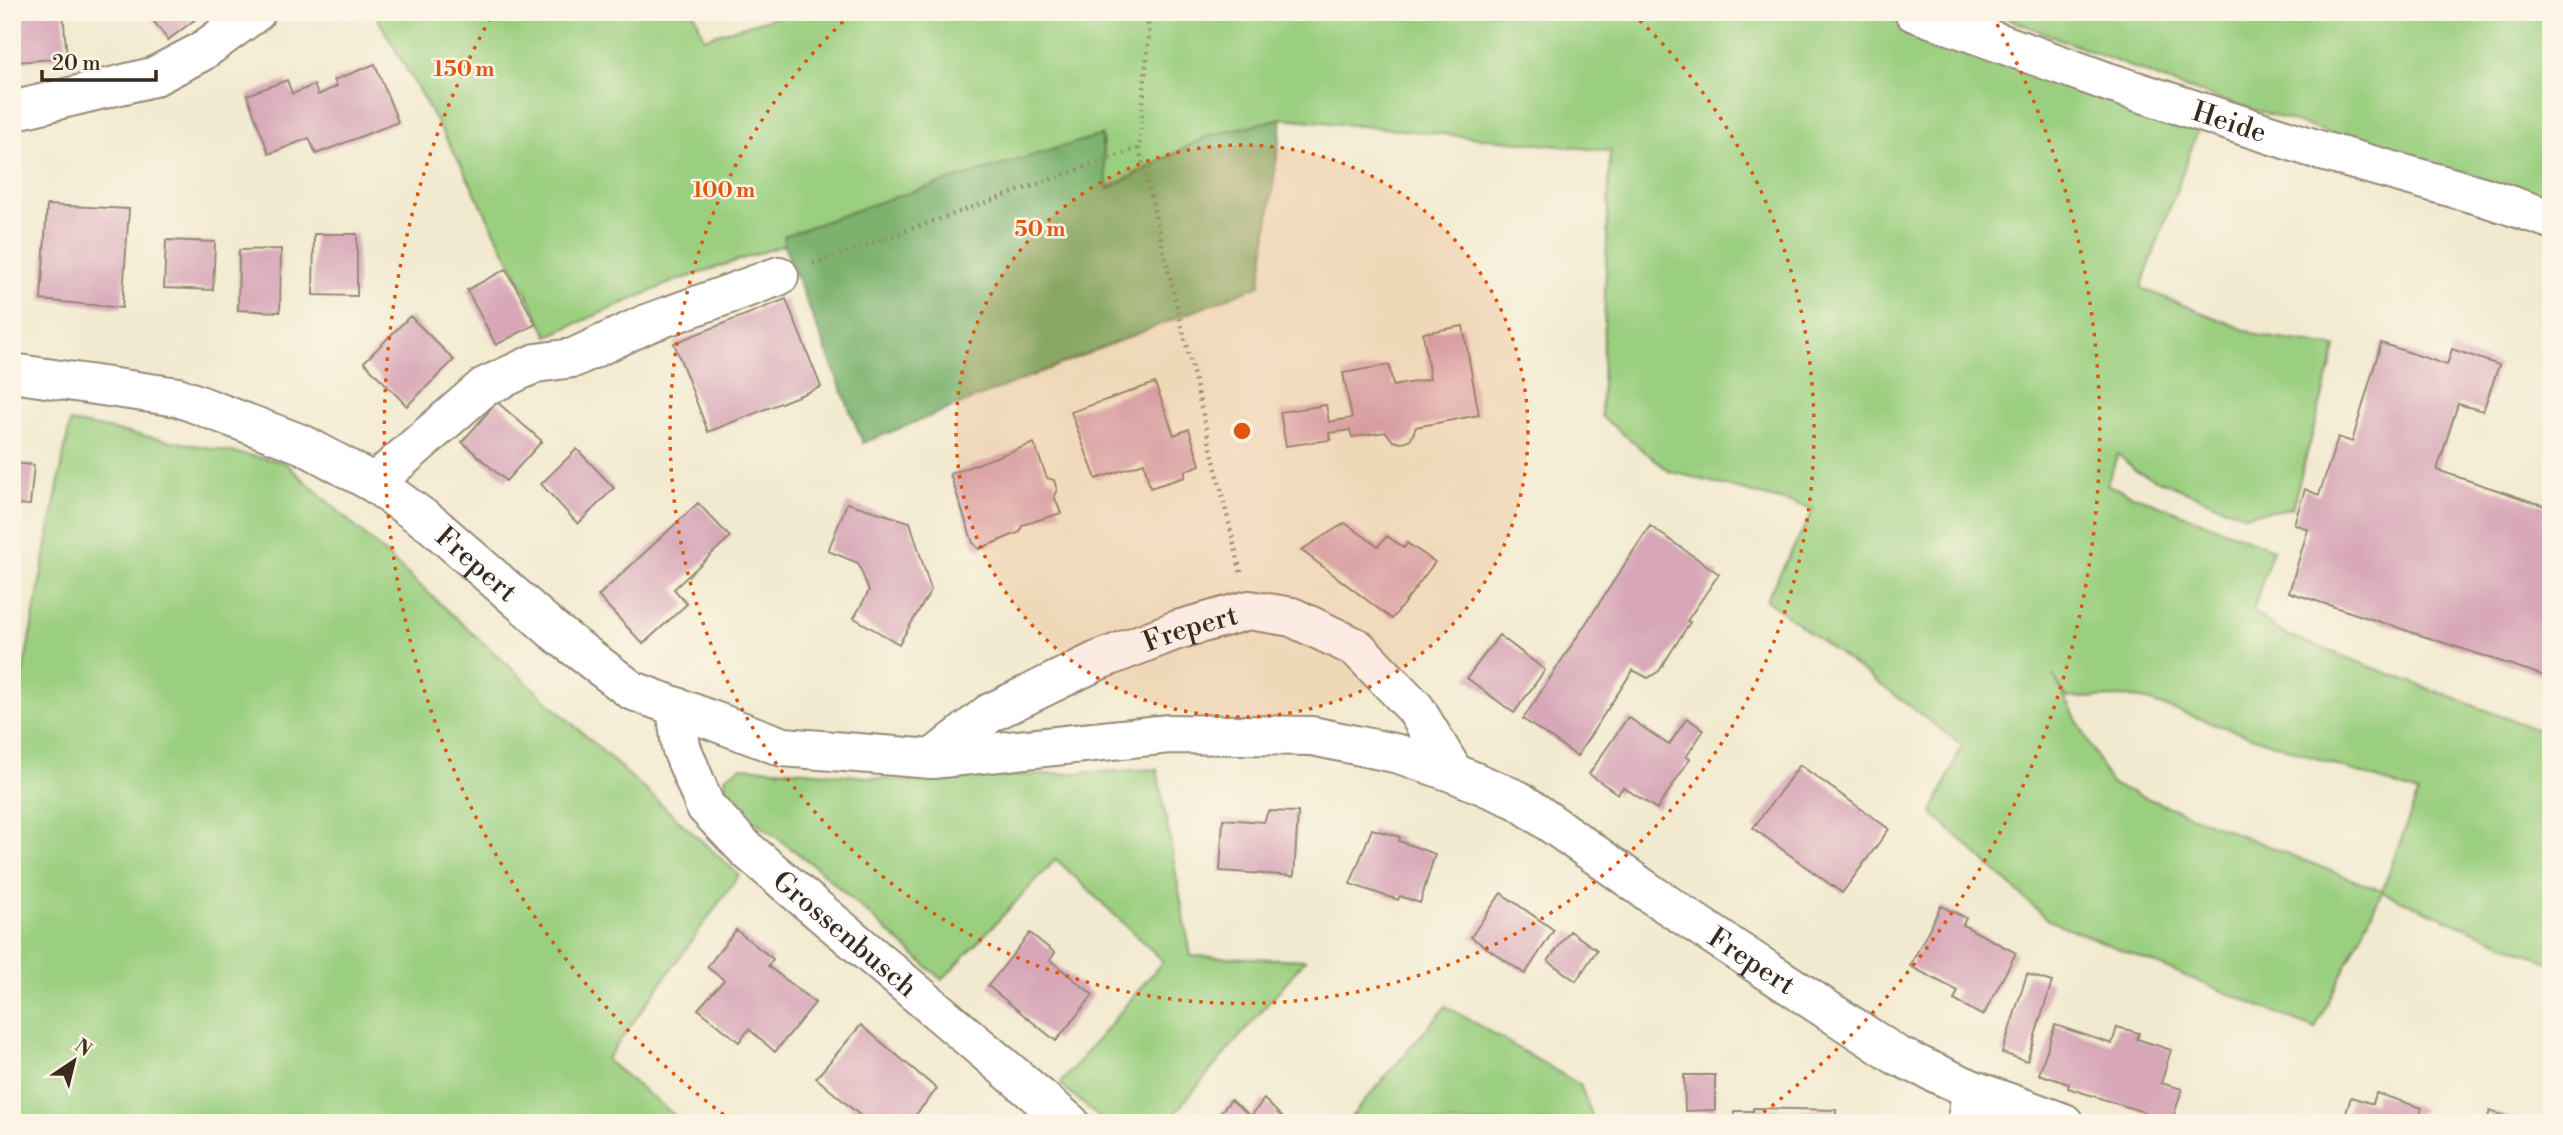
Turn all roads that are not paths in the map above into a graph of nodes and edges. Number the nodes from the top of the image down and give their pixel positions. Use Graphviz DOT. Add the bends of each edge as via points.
graph roads {
  1 [pos="256,12"];
  2 [pos="1914,12"];
  3 [pos="12,111"];
  4 [pos="2551,219"];
  5 [pos="779,276"];
  6 [pos="12,373"];
  7 [pos="374,483"];
  8 [pos="676,706"];
  9 [pos="932,759"];
  10 [pos="1454,773"];
  11 [pos="1969,1106"];
  12 [pos="1070,1123"];
  13 [pos="2064,1123"];
  1 -- 3 [label="street" via="201,52 153,77"];
  2 -- 4 [label="street, Heide" via="2108,82"];
  5 -- 7 [label="street" via="646,324 573,358 536,363 484,387"];
  6 -- 7 [label="street, Frepert" via="178,397 303,445"];
  7 -- 8 [label="street, Frepert" via="433,526 554,631 631,690"];
  8 -- 9 [label="street, Frepert" via="783,747"];
  8 -- 12 [label="street, Grossenbusch" via="681,747 705,806 747,849"];
  9 -- 10 [label="street, Frepert" via="1169,734 1312,736 1399,754"];
  9 -- 10 [label="street, Frepert" via="990,713 1097,661 1177,630 1249,610 1292,617 1357,648 1415,708"];
  10 -- 11 [label="street, Frepert" via="1518,800"];
  11 -- 13 [label="street, Frepert"];
}
